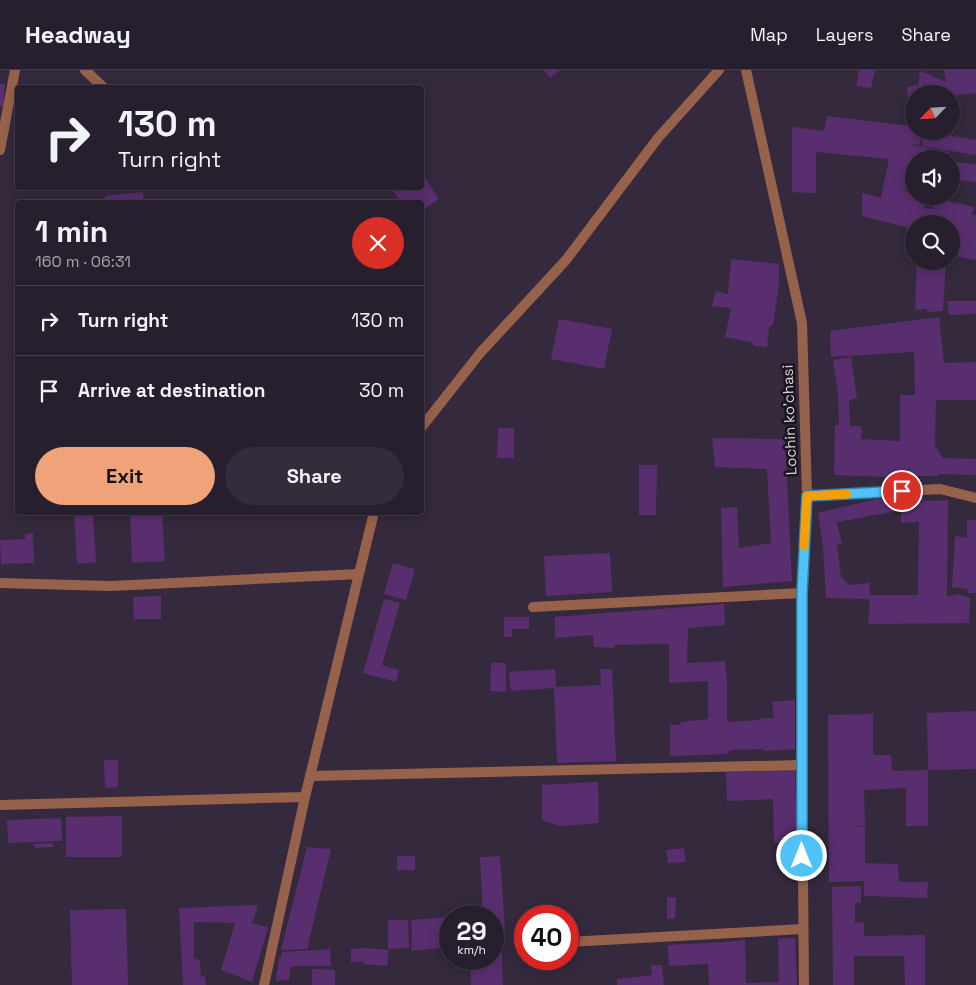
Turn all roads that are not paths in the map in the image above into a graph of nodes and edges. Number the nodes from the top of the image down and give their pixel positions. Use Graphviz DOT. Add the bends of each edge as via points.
graph roads {
  1 [pos="15,70"];
  2 [pos="85,70"];
  3 [pos="718,70"];
  4 [pos="746,70"];
  5 [pos="101,85"];
  6 [pos="0,150"];
  7 [pos="424,424"];
  8 [pos="807,496"];
  9 [pos="976,498"];
  10 [pos="373,515"];
  11 [pos="359,574"];
  12 [pos="0,583"];
  13 [pos="802,593"];
  14 [pos="533,607"];
  15 [pos="802,764"];
  16 [pos="310,776"];
  17 [pos="304,797"];
  18 [pos="0,804"];
  19 [pos="803,929"];
  20 [pos="579,941"];
  21 [pos="264,985"];
  22 [pos="804,985"];
  1 -- 6 [label="street"];
  2 -- 5 [label="street"];
  3 -- 7 [label="street" via="658,138 566,260 480,352"];
  4 -- 8 [label="street, Lochin ko'chasi" via="802,323"];
  8 -- 9 [label="street" via="940,489"];
  8 -- 13 [label="street, Lochin ko'chasi"];
  10 -- 11 [label="street"];
  11 -- 12 [label="street" via="111,586"];
  11 -- 16 [label="street"];
  13 -- 14 [label="street"];
  13 -- 15 [label="street, Lochin ko'chasi"];
  15 -- 16 [label="street"];
  15 -- 19 [label="street, Lochin ko'chasi"];
  16 -- 17 [label="street"];
  17 -- 18 [label="street"];
  17 -- 21 [label="street"];
  19 -- 20 [label="street"];
  19 -- 22 [label="street, Lochin ko'chasi"];
}
